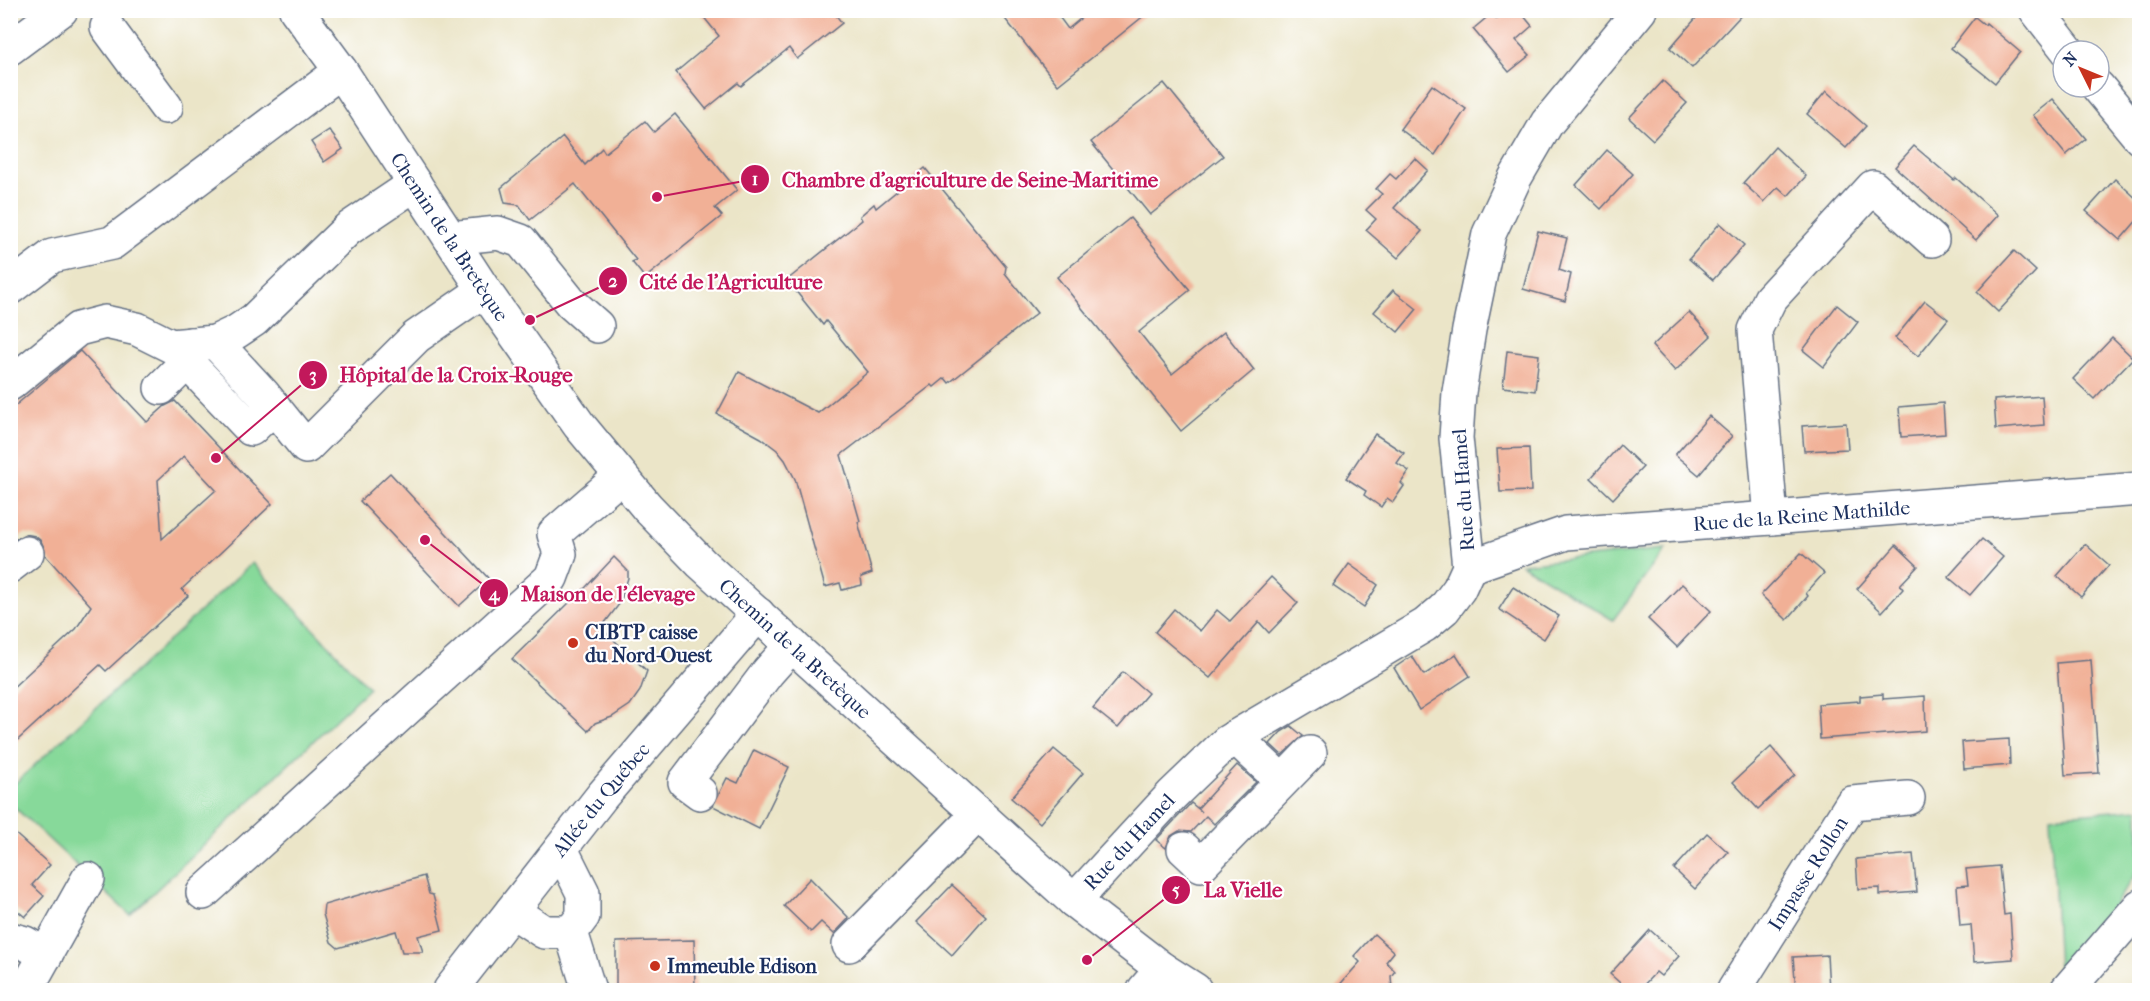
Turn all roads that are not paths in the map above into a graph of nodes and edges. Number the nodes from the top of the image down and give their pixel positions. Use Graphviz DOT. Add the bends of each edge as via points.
graph roads {
  1 [pos="61,10"];
  2 [pos="296,10"];
  3 [pos="1640,10"];
  4 [pos="2036,10"];
  5 [pos="107,27"];
  6 [pos="2059,39"];
  7 [pos="10,48"];
  8 [pos="341,71"];
  9 [pos="2108,99"];
  10 [pos="166,107"];
  11 [pos="2139,138"];
  12 [pos="415,184"];
  13 [pos="450,238"];
  14 [pos="1932,240"];
  15 [pos="10,288"];
  16 [pos="484,290"];
  17 [pos="597,326"];
  18 [pos="197,349"];
  19 [pos="10,384"];
  20 [pos="161,388"];
  21 [pos="621,476"];
  22 [pos="2139,489"];
  23 [pos="1771,518"];
  24 [pos="1469,567"];
  25 [pos="758,614"];
  26 [pos="792,645"];
  27 [pos="1235,737"];
  28 [pos="1310,753"];
  29 [pos="1282,781"];
  30 [pos="700,793"];
  31 [pos="1908,798"];
  32 [pos="978,814"];
  33 [pos="561,849"];
  34 [pos="1184,849"];
  35 [pos="88,879"];
  36 [pos="203,893"];
  37 [pos="1074,901"];
  38 [pos="2139,906"];
  39 [pos="512,911"];
  40 [pos="571,932"];
  41 [pos="10,939"];
  42 [pos="849,945"];
  43 [pos="46,955"];
  44 [pos="1153,980"];
  45 [pos="26,990"];
  46 [pos="450,990"];
  47 [pos="590,990"];
  48 [pos="1195,990"];
  49 [pos="1734,990"];
  50 [pos="2067,990"];
  1 -- 7 [label="street"];
  2 -- 8 [label="street, Chemin de la Bretèque"];
  3 -- 24 [label="street, Rue du Hamel" via="1547,123 1515,178 1490,234 1469,330 1457,415"];
  4 -- 6 [label="street"];
  5 -- 10 [label="street"];
  8 -- 12 [label="street, Chemin de la Bretèque"];
  8 -- 15 [label="street" via="112,243 52,256"];
  9 -- 11 [label="street"];
  12 -- 13 [label="street, Chemin de la Bretèque"];
  12 -- 18 [label="street" via="348,229 255,320"];
  13 -- 16 [label="street, Chemin de la Bretèque"];
  13 -- 17 [label="street" via="498,233 521,241 572,303"];
  14 -- 23 [label="street" via="1873,188 1770,299 1755,330"];
  16 -- 18 [label="street" via="416,337 306,447 274,407"];
  16 -- 21 [label="street, Chemin de la Bretèque"];
  18 -- 19 [label="street" via="171,346 137,329 105,322 78,329"];
  18 -- 20 [label="street"];
  21 -- 25 [label="street, Chemin de la Bretèque" via="693,555"];
  21 -- 36 [label="street" via="554,534 560,554 551,578"];
  22 -- 23 [label="street, Rue de la Reine Mathilde"];
  23 -- 24 [label="street, Rue de la Reine Mathilde" via="1566,533"];
  24 -- 27 [label="street, Rue du Hamel" via="1444,609 1425,626"];
  25 -- 26 [label="street, Chemin de la Bretèque"];
  25 -- 33 [label="street, Allée du Québec"];
  26 -- 30 [label="street" via="685,782"];
  26 -- 32 [label="street, Chemin de la Bretèque"];
  27 -- 29 [label="street"];
  27 -- 37 [label="street, Rue du Hamel" via="1172,795"];
  28 -- 29 [label="street"];
  29 -- 34 [label="street" via="1201,865"];
  31 -- 49 [label="street, Impasse Rollon" via="1852,803"];
  32 -- 37 [label="street, Chemin de la Bretèque"];
  32 -- 42 [label="street"];
  33 -- 39 [label="street, Allée du Québec"];
  33 -- 40 [label="street" via="583,893 583,916"];
  35 -- 43 [label="street"];
  37 -- 44 [label="street, Chemin de la Bretèque"];
  38 -- 50 [label="street"];
  39 -- 40 [label="street" via="544,932"];
  39 -- 46 [label="street, Allée du Québec"];
  40 -- 47 [label="street"];
  41 -- 43 [label="street"];
  43 -- 45 [label="street"];
  44 -- 48 [label="street, Chemin de la Bretèque"];
}
